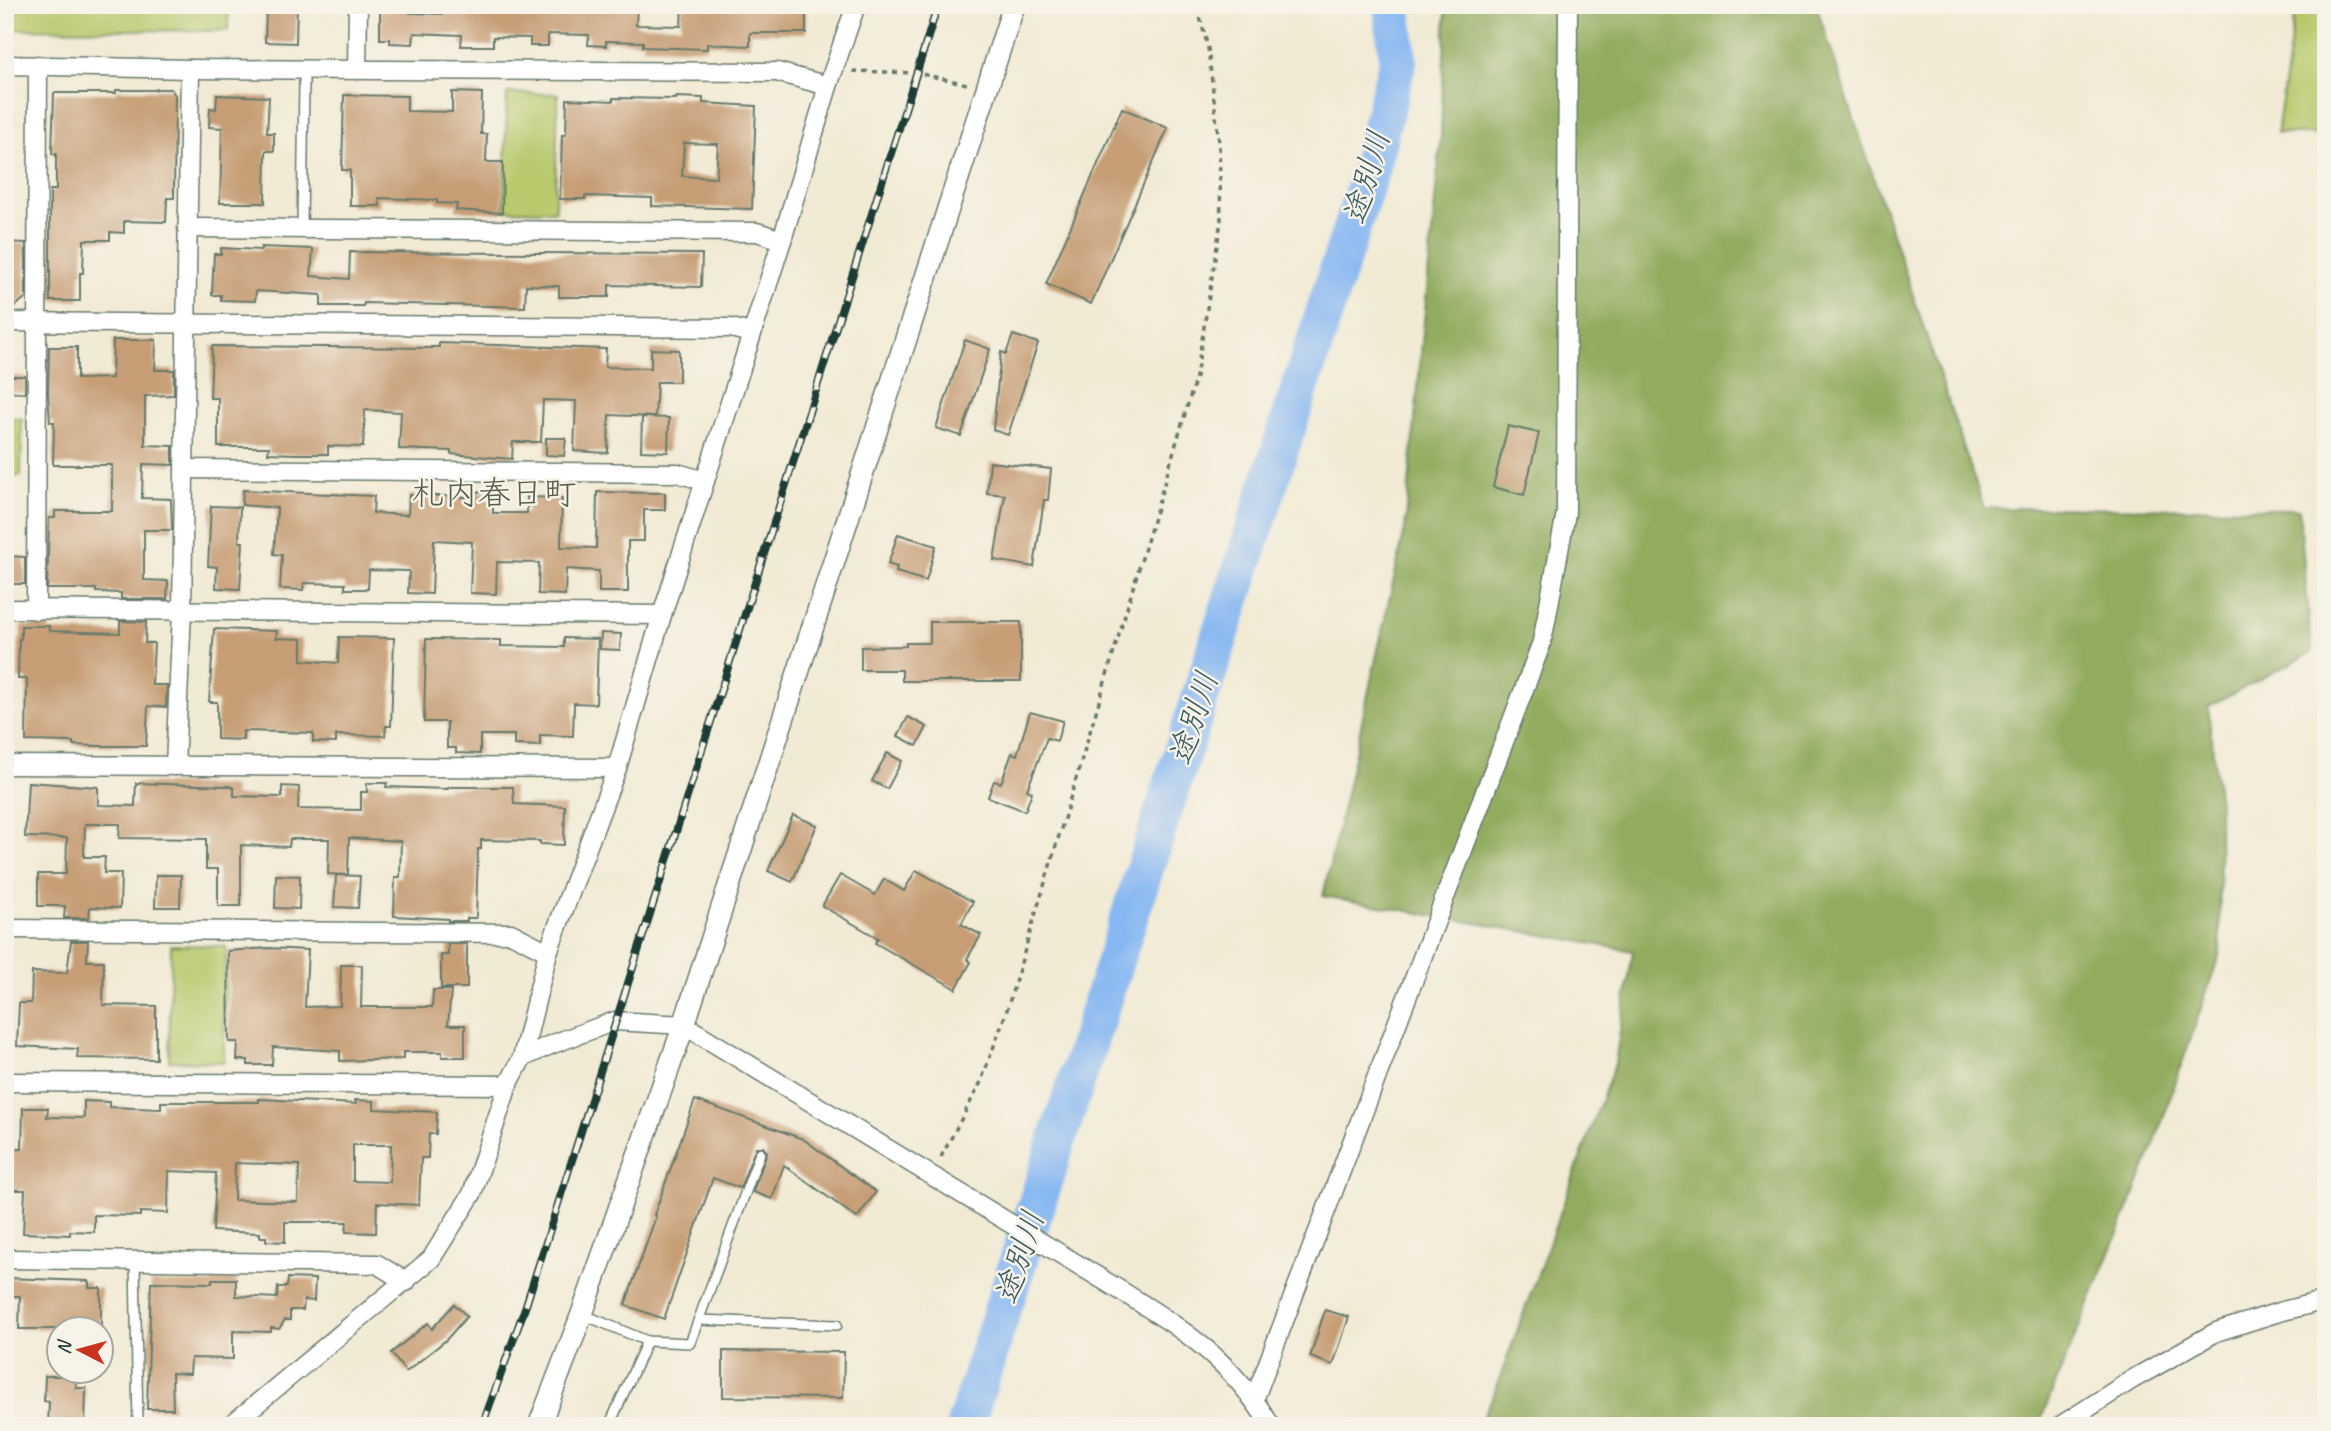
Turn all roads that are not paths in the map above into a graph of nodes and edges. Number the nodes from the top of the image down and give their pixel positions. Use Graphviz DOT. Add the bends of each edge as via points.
graph roads {
  1 [pos="358,5"];
  2 [pos="856,5"];
  3 [pos="1014,5"];
  4 [pos="1568,5"];
  5 [pos="5,65"];
  6 [pos="38,65"];
  7 [pos="190,69"];
  8 [pos="357,69"];
  9 [pos="831,78"];
  10 [pos="303,79"];
  11 [pos="187,228"];
  12 [pos="302,229"];
  13 [pos="782,240"];
  14 [pos="5,322"];
  15 [pos="37,323"];
  16 [pos="186,323"];
  17 [pos="751,333"];
  18 [pos="184,469"];
  19 [pos="705,481"];
  20 [pos="5,609"];
  21 [pos="36,610"];
  22 [pos="182,611"];
  23 [pos="663,615"];
  24 [pos="5,765"];
  25 [pos="175,766"];
  26 [pos="617,768"];
  27 [pos="5,929"];
  28 [pos="548,952"];
  29 [pos="684,1025"];
  30 [pos="522,1058"];
  31 [pos="5,1082"];
  32 [pos="509,1085"];
  33 [pos="760,1153"];
  34 [pos="5,1259"];
  35 [pos="135,1261"];
  36 [pos="406,1282"];
  37 [pos="2326,1300"];
  38 [pos="582,1314"];
  39 [pos="698,1320"];
  40 [pos="837,1325"];
  41 [pos="647,1341"];
  42 [pos="1254,1400"];
  43 [pos="230,1425"];
  44 [pos="138,1426"];
  45 [pos="539,1426"];
  46 [pos="609,1426"];
  47 [pos="1271,1426"];
  48 [pos="2060,1426"];
  1 -- 8 [label="street"];
  2 -- 9 [label="street"];
  3 -- 29 [label="street"];
  4 -- 42 [label="street" via="1566,513 1542,642"];
  5 -- 6 [label="street"];
  6 -- 7 [label="street"];
  6 -- 15 [label="street"];
  7 -- 8 [label="street"];
  7 -- 11 [label="street"];
  8 -- 9 [label="street" via="777,72"];
  9 -- 13 [label="street"];
  10 -- 12 [label="lane"];
  11 -- 12 [label="street"];
  11 -- 16 [label="street"];
  12 -- 13 [label="street" via="757,232"];
  13 -- 17 [label="street"];
  14 -- 15 [label="street"];
  15 -- 16 [label="street"];
  15 -- 21 [label="street"];
  16 -- 17 [label="street" via="731,328"];
  16 -- 18 [label="street"];
  17 -- 19 [label="street"];
  18 -- 19 [label="street" via="677,473"];
  18 -- 22 [label="street"];
  19 -- 23 [label="street"];
  20 -- 21 [label="street"];
  21 -- 22 [label="street"];
  22 -- 23 [label="street"];
  22 -- 25 [label="street"];
  23 -- 26 [label="street"];
  24 -- 25 [label="street"];
  25 -- 26 [label="street"];
  26 -- 28 [label="street"];
  27 -- 28 [label="street" via="511,933"];
  28 -- 30 [label="street"];
  29 -- 30 [label="street" via="615,1021"];
  29 -- 38 [label="street"];
  29 -- 42 [label="street" via="1197,1340 1218,1357"];
  30 -- 32 [label="street"];
  31 -- 32 [label="street"];
  32 -- 36 [label="street" via="472,1194 431,1259"];
  33 -- 39 [label="lane"];
  34 -- 35 [label="street"];
  35 -- 36 [label="street" via="377,1264"];
  35 -- 44 [label="lane"];
  36 -- 43 [label="street"];
  37 -- 48 [label="street" via="2216,1332"];
  38 -- 41 [label="lane"];
  38 -- 45 [label="street"];
  39 -- 40 [label="lane"];
  39 -- 41 [label="lane" via="690,1343"];
  41 -- 46 [label="lane"];
  42 -- 47 [label="street"];
}
